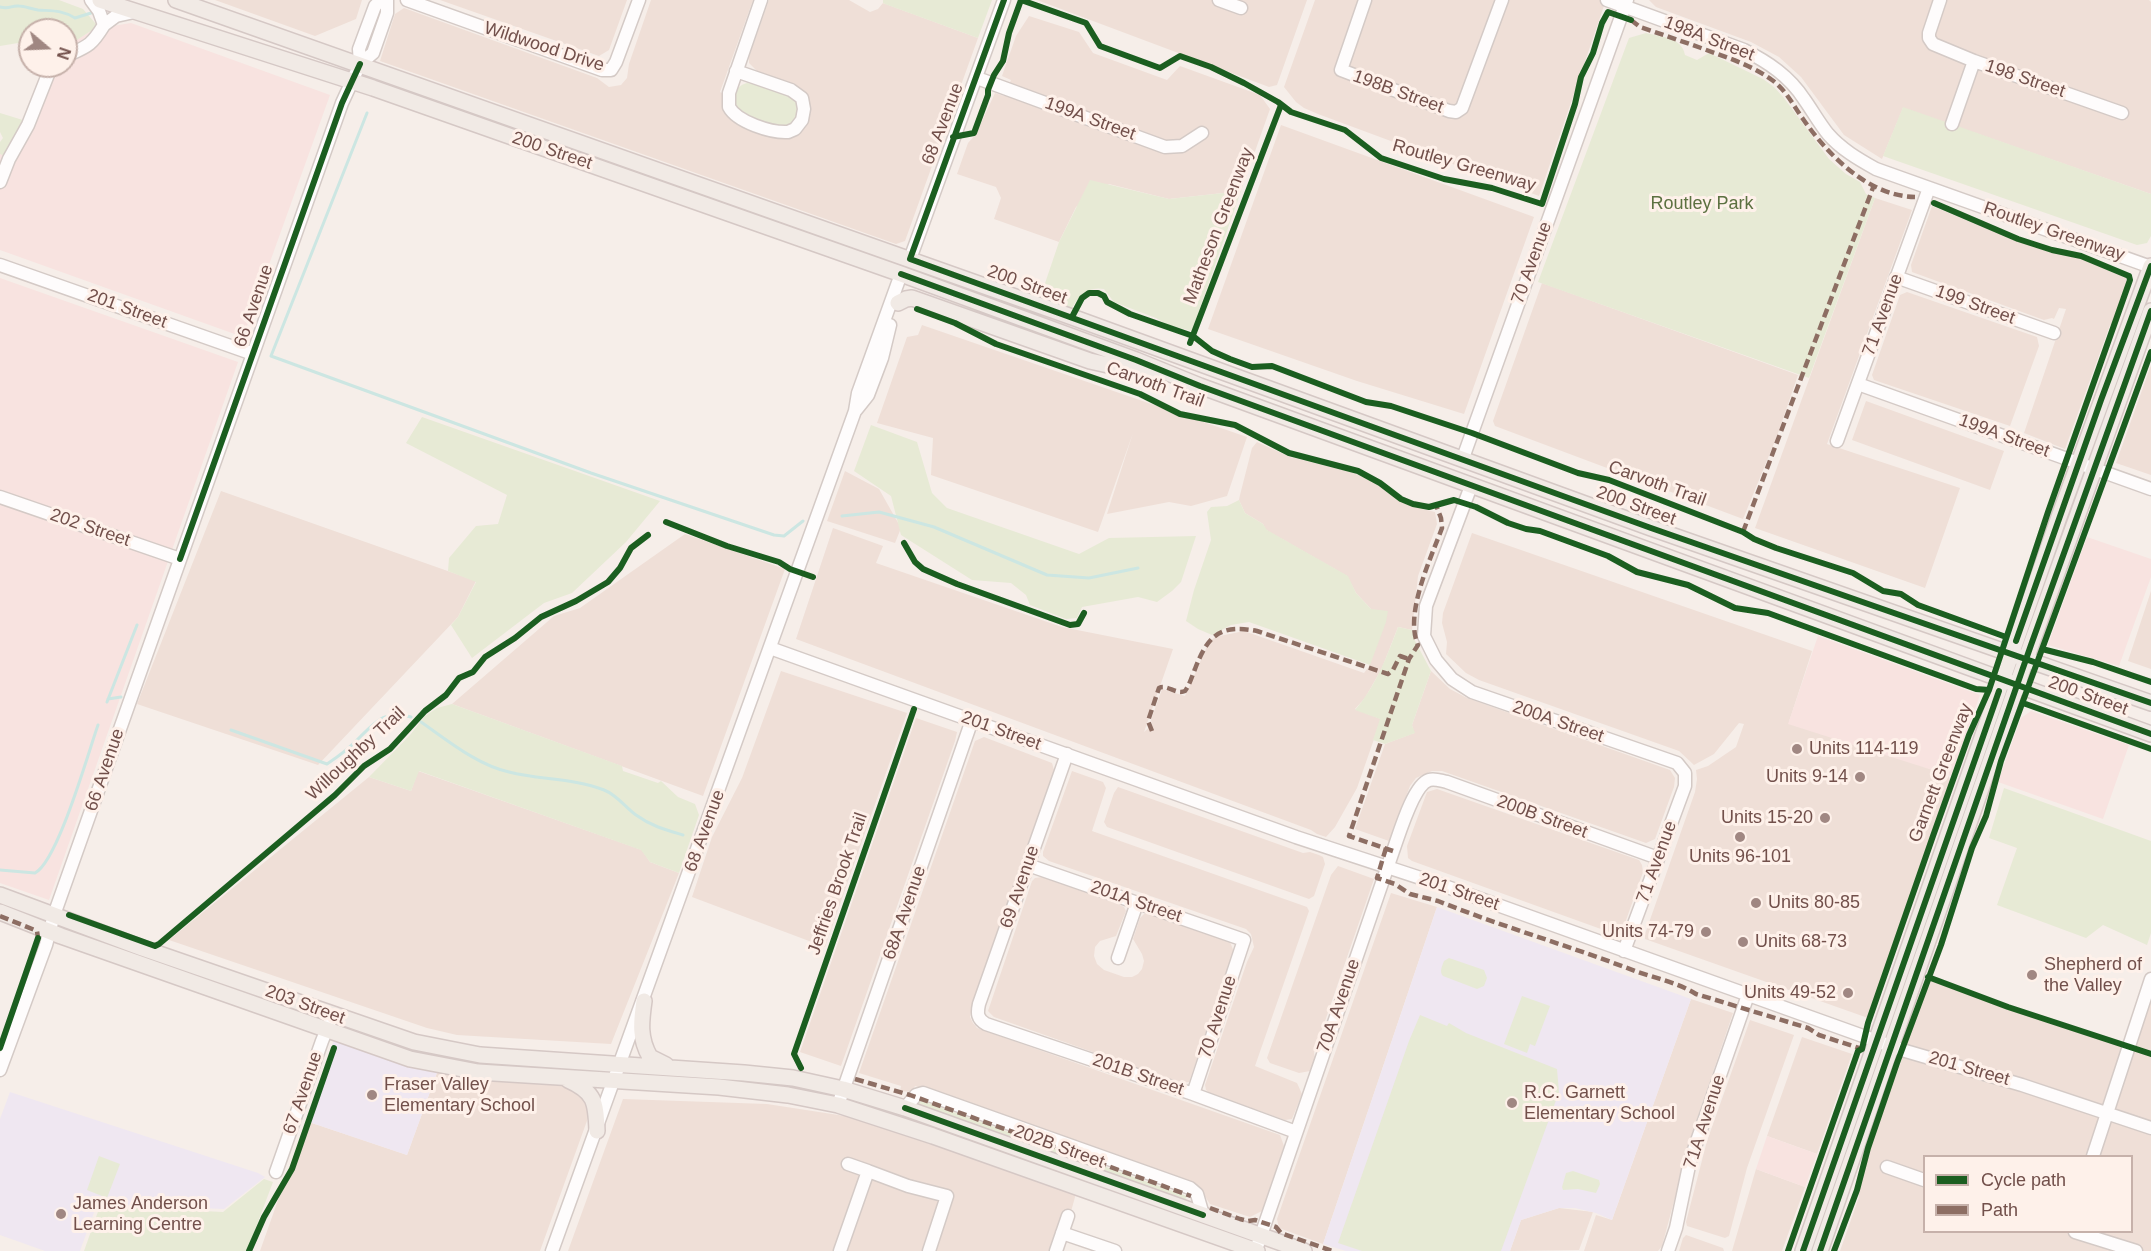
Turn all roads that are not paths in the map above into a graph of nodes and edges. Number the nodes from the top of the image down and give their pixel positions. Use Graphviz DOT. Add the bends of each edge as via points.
graph roads {
  1 [pos="91,0"];
  2 [pos="100,0"];
  3 [pos="176,0"];
  4 [pos="381,0"];
  5 [pos="387,0"];
  6 [pos="407,0"];
  7 [pos="639,0"];
  8 [pos="761,0"];
  9 [pos="1004,0"];
  10 [pos="1219,0"];
  11 [pos="1365,0"];
  12 [pos="1502,0"];
  13 [pos="1607,0"];
  14 [pos="1940,0"];
  15 [pos="1626,3"];
  16 [pos="1241,8"];
  17 [pos="134,12"];
  18 [pos="104,25"];
  19 [pos="78,51"];
  20 [pos="1974,61"];
  21 [pos="360,64"];
  22 [pos="736,71"];
  23 [pos="47,78"];
  24 [pos="976,78"];
  25 [pos="352,81"];
  26 [pos="2122,112"];
  27 [pos="1952,124"];
  28 [pos="1202,133"];
  29 [pos="0,183"];
  30 [pos="1929,188"];
  31 [pos="910,259"];
  32 [pos="0,264"];
  33 [pos="2151,266"];
  34 [pos="901,274"];
  35 [pos="1896,277"];
  36 [pos="898,303"];
  37 [pos="2151,311"];
  38 [pos="2054,333"];
  39 [pos="253,354"];
  40 [pos="1858,384"];
  41 [pos="1200,386"];
  42 [pos="855,411"];
  43 [pos="1837,441"];
  44 [pos="1463,458"];
  45 [pos="2079,462"];
  46 [pos="1419,466"];
  47 [pos="2094,469"];
  48 [pos="1471,486"];
  49 [pos="2151,489"];
  50 [pos="0,497"];
  51 [pos="180,559"];
  52 [pos="770,648"];
  53 [pos="2019,656"];
  54 [pos="2009,683"];
  55 [pos="2151,703"];
  56 [pos="972,720"];
  57 [pos="2151,734"];
  58 [pos="1067,754"];
  59 [pos="1685,773"];
  60 [pos="1426,781"];
  61 [pos="1658,858"];
  62 [pos="1028,865"];
  63 [pos="1388,867"];
  64 [pos="0,895"];
  65 [pos="1137,903"];
  66 [pos="0,912"];
  67 [pos="52,923"];
  68 [pos="1244,940"];
  69 [pos="1624,951"];
  70 [pos="1118,958"];
  71 [pos="2151,979"];
  72 [pos="2149,993"];
  73 [pos="1748,995"];
  74 [pos="644,1001"];
  75 [pos="333,1014"];
  76 [pos="980,1020"];
  77 [pos="326,1030"];
  78 [pos="1884,1043"];
  79 [pos="621,1064"];
  80 [pos="681,1068"];
  81 [pos="0,1070"];
  82 [pos="565,1078"];
  83 [pos="615,1080"];
  84 [pos="843,1089"];
  85 [pos="1192,1094"];
  86 [pos="838,1105"];
  87 [pos="905,1108"];
  88 [pos="2108,1114"];
  89 [pos="2151,1128"];
  90 [pos="597,1131"];
  91 [pos="1296,1132"];
  92 [pos="2093,1155"];
  93 [pos="848,1164"];
  94 [pos="1887,1167"];
  95 [pos="868,1171"];
  96 [pos="276,1172"];
  97 [pos="1923,1180"];
  98 [pos="1203,1215"];
  99 [pos="1068,1216"];
  100 [pos="1062,1233"];
  101 [pos="2078,1233"];
  102 [pos="1258,1247"];
  103 [pos="552,1251"];
  104 [pos="840,1251"];
  105 [pos="929,1251"];
  106 [pos="1056,1251"];
  107 [pos="1115,1251"];
  108 [pos="1304,1251"];
  109 [pos="1668,1251"];
  110 [pos="1803,1251"];
  111 [pos="1820,1251"];
  112 [pos="2136,1251"];
  1 -- 18 [label="street"];
  2 -- 17 [label="main road, 200 Street"];
  3 -- 21 [label="main road, 200 Street"];
  4 -- 21 [label="street" via="375,6 359,49"];
  5 -- 21 [label="street" via="387,13 373,53"];
  6 -- 7 [label="street, Wildwood Drive" via="602,70 611,70 616,62"];
  8 -- 22 [label="street"];
  9 -- 24 [label="street, 68 Avenue"];
  10 -- 16 [label="street"];
  11 -- 12 [label="street, 198B Street" via="1341,70 1456,112 1462,108"];
  13 -- 15 [label="street, 198A Street"];
  14 -- 20 [label="street, 198 Street" via="1930,41"];
  15 -- 30 [label="street, 198A Street" via="1761,59 1792,83 1824,129 1854,157"];
  15 -- 44 [label="street, 70 Avenue"];
  17 -- 18 [label="street" via="116,16"];
  17 -- 25 [label="main road, 200 Street"];
  18 -- 19 [label="street" via="92,43"];
  20 -- 26 [label="street, 198 Street"];
  20 -- 27 [label="street"];
  21 -- 25 [label="street, 66 Avenue"];
  21 -- 31 [label="main road, 200 Street"];
  22 -- 22 [label="street" via="799,96 804,112 798,126 780,132 735,116 728,99"];
  23 -- 29 [label="street"];
  24 -- 28 [label="street, 199A Street" via="1165,147 1182,146"];
  24 -- 31 [label="street, 68 Avenue"];
  25 -- 34 [label="main road, 200 Street"];
  25 -- 39 [label="street, 66 Avenue"];
  30 -- 33 [label="street"];
  30 -- 35 [label="street, 71 Avenue"];
  31 -- 44 [label="main road, 200 Street"];
  32 -- 39 [label="street, 201 Street"];
  33 -- 45 [label="main road"];
  34 -- 41 [label="main road, 200 Street"];
  34 -- 42 [label="street, 68 Avenue"];
  35 -- 38 [label="street, 199 Street"];
  35 -- 40 [label="street, 71 Avenue"];
  36 -- 41 [label="main road" via="912,298 1090,361"];
  36 -- 42 [label="street, 68 Avenue" via="868,395"];
  37 -- 47 [label="main road"];
  39 -- 51 [label="street, 66 Avenue"];
  40 -- 43 [label="street, 71 Avenue"];
  40 -- 45 [label="street, 199A Street"];
  41 -- 46 [label="main road, 200 Street"];
  42 -- 52 [label="street, 68 Avenue"];
  44 -- 46 [label="main road" via="1443,467"];
  44 -- 53 [label="main road, 200 Street"];
  45 -- 47 [label="street, 199A Street"];
  45 -- 53 [label="main road"];
  46 -- 48 [label="main road, 200 Street"];
  47 -- 49 [label="street, 199A Street"];
  47 -- 53 [label="main road"];
  48 -- 54 [label="main road, 200 Street"];
  48 -- 59 [label="street, 200A Street" via="1426,606 1424,636 1436,660 1452,679 1472,692 1677,763"];
  50 -- 51 [label="street, 202 Street"];
  51 -- 67 [label="street, 66 Avenue"];
  52 -- 56 [label="street, 201 Street"];
  52 -- 74 [label="street, 68 Avenue"];
  53 -- 54 [label="main road"];
  53 -- 55 [label="main road, 200 Street"];
  54 -- 57 [label="main road, 200 Street"];
  54 -- 78 [label="main road"];
  56 -- 58 [label="street, 201 Street"];
  56 -- 84 [label="street, 68A Avenue"];
  58 -- 62 [label="street, 69 Avenue"];
  58 -- 63 [label="street, 201 Street"];
  59 -- 61 [label="street, 71 Avenue" via="1685,786"];
  60 -- 61 [label="street, 200B Street" via="1447,782"];
  60 -- 63 [label="street, 70A Avenue" via="1415,796"];
  61 -- 69 [label="street, 71 Avenue"];
  62 -- 65 [label="street, 201A Street"];
  62 -- 76 [label="street, 69 Avenue" via="979,1004"];
  63 -- 69 [label="street, 201 Street"];
  63 -- 91 [label="street, 70A Avenue"];
  64 -- 67 [label="main road, 203 Street"];
  65 -- 68 [label="street, 201A Street"];
  65 -- 70 [label="street"];
  66 -- 67 [label="main road, 203 Street"];
  67 -- 75 [label="main road, 203 Street"];
  67 -- 77 [label="main road, 203 Street"];
  67 -- 81 [label="street, 66 Avenue"];
  68 -- 85 [label="street, 70 Avenue"];
  69 -- 73 [label="street, 201 Street"];
  71 -- 72 [label="street"];
  72 -- 88 [label="street"];
  73 -- 78 [label="street, 201 Street"];
  73 -- 109 [label="street, 71A Avenue" via="1690,1161"];
  74 -- 79 [label="street, 68 Avenue"];
  74 -- 80 [label="main road" via="641,1023 646,1050 661,1063"];
  75 -- 77 [label="street, 67 Avenue"];
  75 -- 79 [label="main road, 203 Street" via="387,1035 480,1055"];
  76 -- 85 [label="street, 201B Street"];
  77 -- 82 [label="main road, 203 Street" via="438,1065"];
  77 -- 96 [label="street, 67 Avenue"];
  78 -- 88 [label="street, 201 Street"];
  78 -- 110 [label="main road"];
  78 -- 111 [label="main road"];
  79 -- 80 [label="main road, 202B Street"];
  79 -- 83 [label="street, 68 Avenue"];
  80 -- 84 [label="main road, 202B Street" via="767,1075"];
  82 -- 83 [label="main road, 203 Street"];
  82 -- 90 [label="main road" via="591,1095"];
  83 -- 86 [label="main road, 202B Street" via="765,1092"];
  83 -- 90 [label="street, 68 Avenue"];
  84 -- 86 [label="street, 68A Avenue"];
  84 -- 87 [label="main road, 202B Street"];
  85 -- 91 [label="street, 201B Street"];
  86 -- 102 [label="main road, 202B Street"];
  87 -- 98 [label="main road, 202B Street"];
  87 -- 98 [label="street, 202B Street" via="923,1093 1190,1188 1197,1194"];
  88 -- 89 [label="street, 201 Street"];
  88 -- 92 [label="street"];
  90 -- 103 [label="street, 68 Avenue"];
  91 -- 102 [label="street, 70A Avenue"];
  93 -- 95 [label="street"];
  94 -- 97 [label="street"];
  95 -- 104 [label="street"];
  95 -- 105 [label="street" via="947,1196"];
  98 -- 102 [label="main road, 202B Street"];
  99 -- 100 [label="street"];
  100 -- 106 [label="street"];
  100 -- 107 [label="street"];
  101 -- 112 [label="street"];
  102 -- 108 [label="main road, 202B Street"];
}
